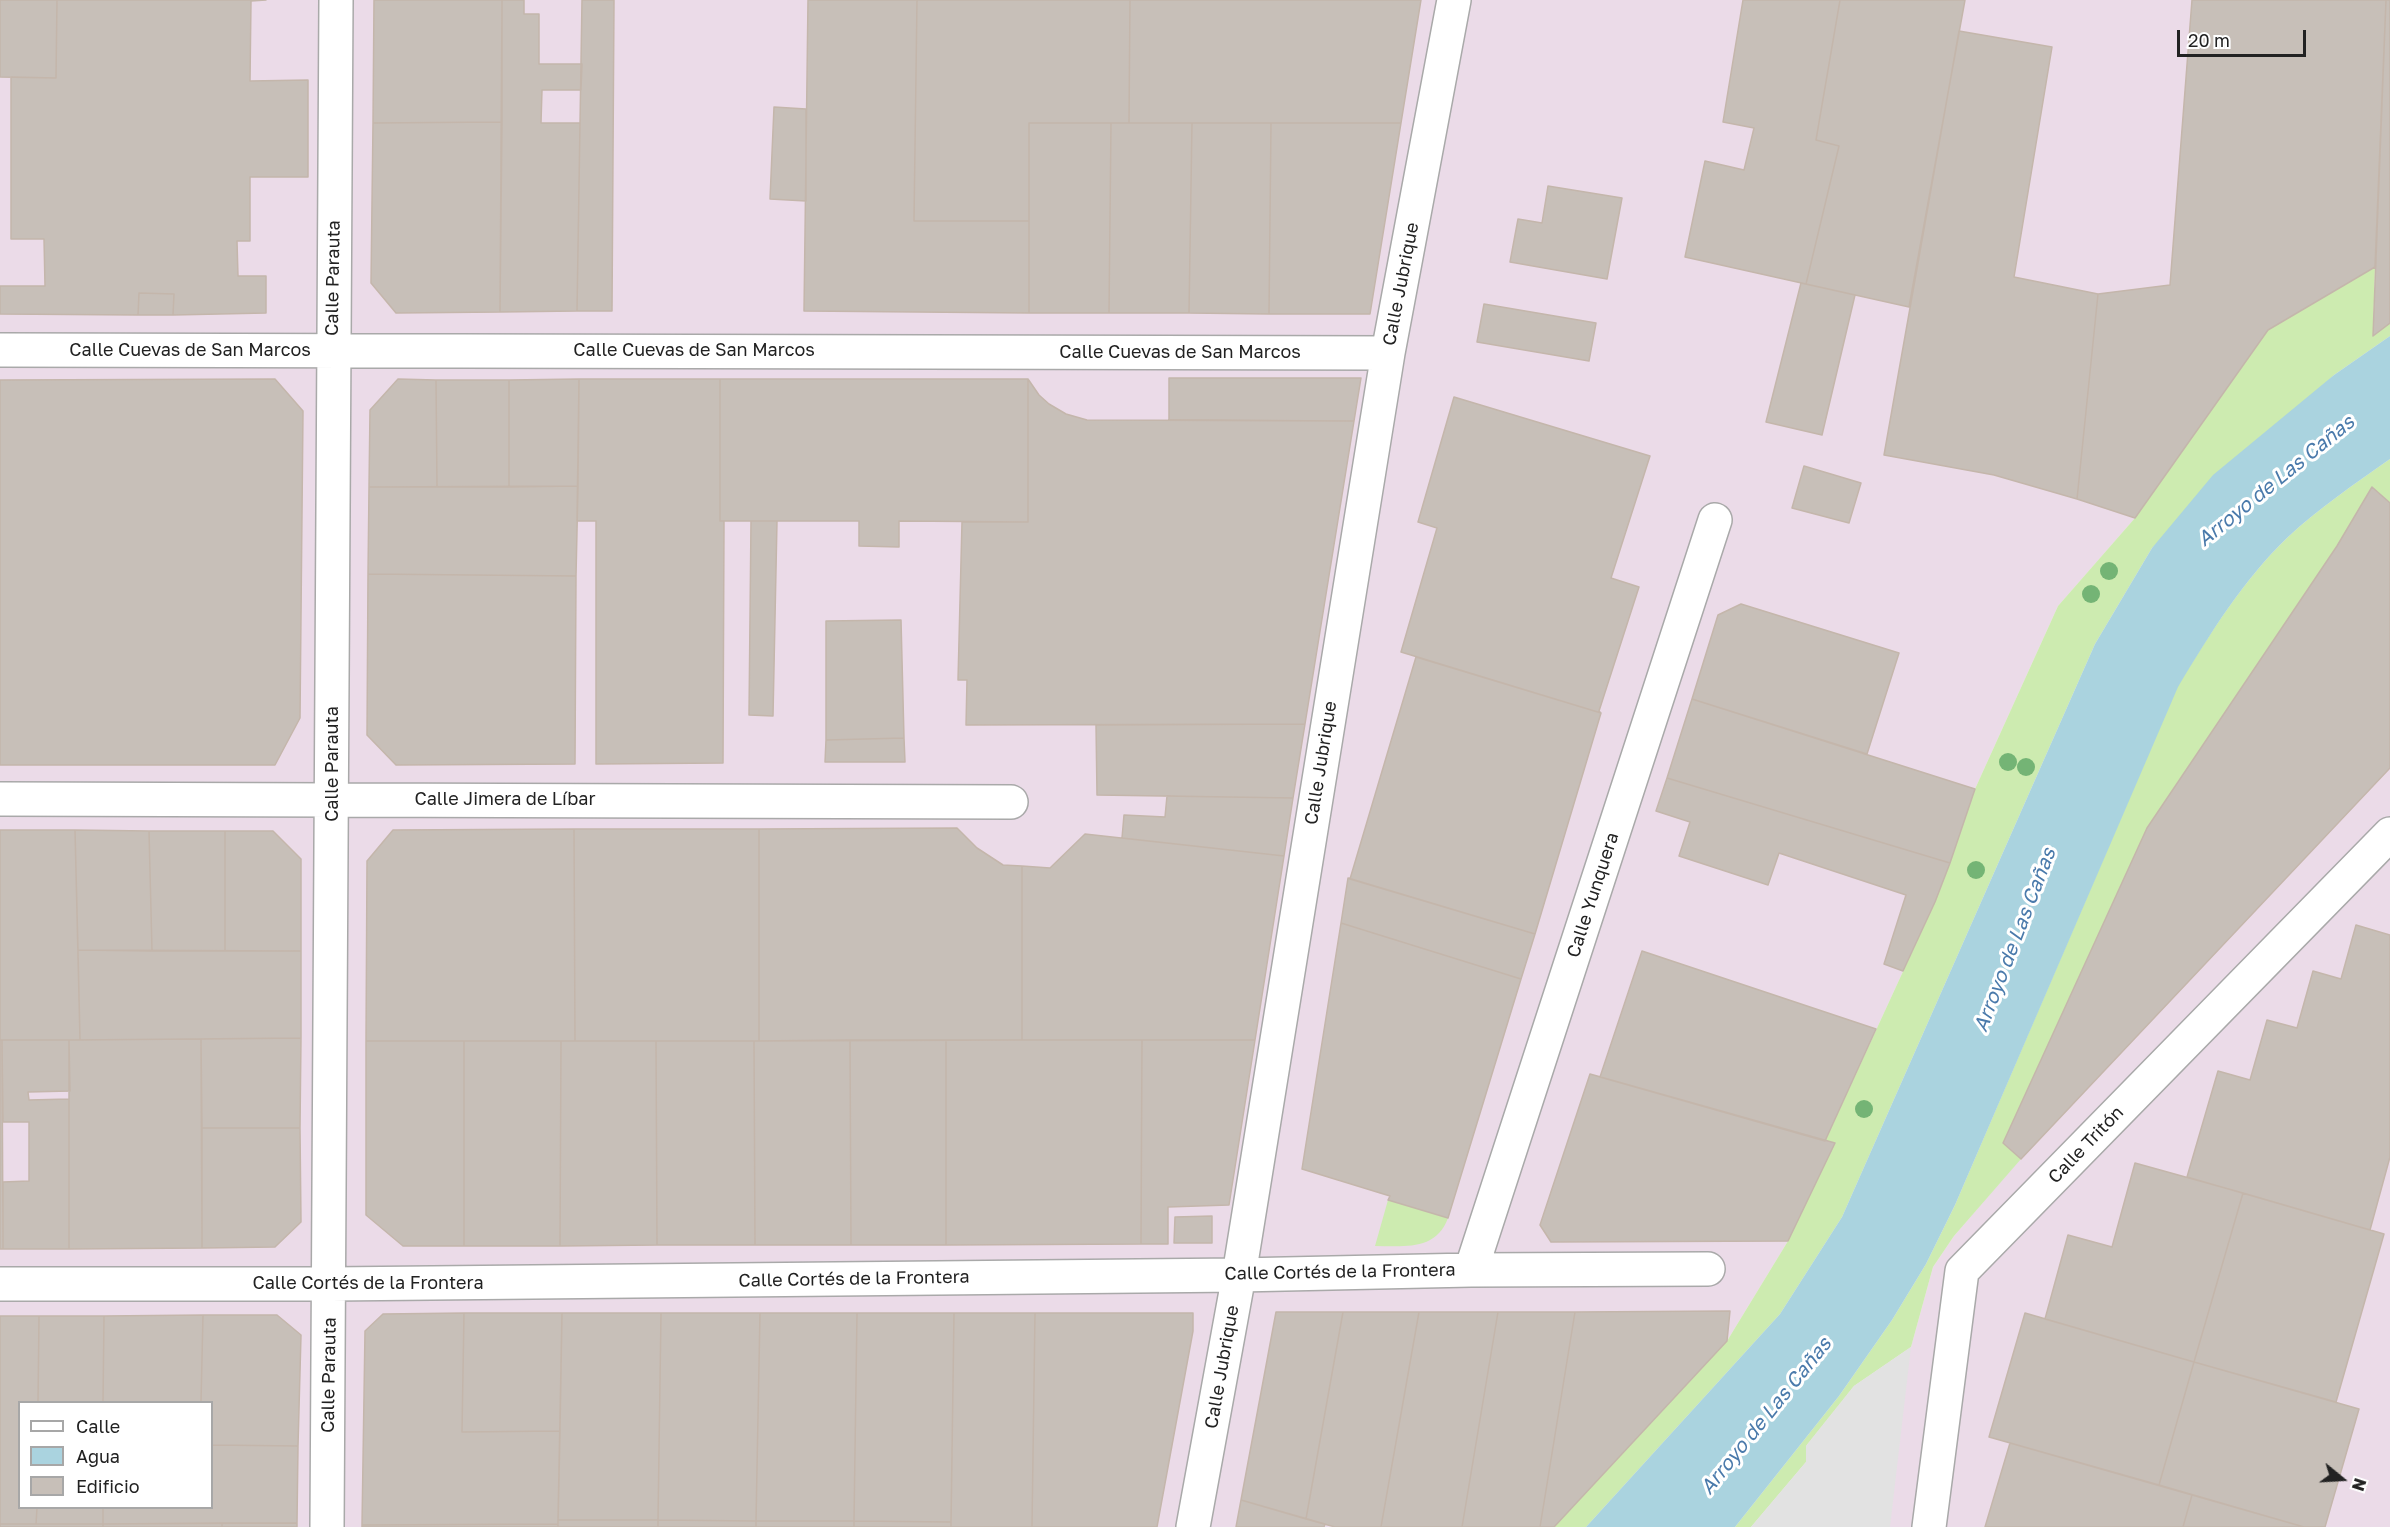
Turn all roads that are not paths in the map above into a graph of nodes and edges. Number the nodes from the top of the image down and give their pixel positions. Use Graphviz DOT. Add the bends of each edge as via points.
graph roads {
  1 [pos="336,0"];
  2 [pos="1454,0"];
  3 [pos="0,350"];
  4 [pos="332,350"];
  5 [pos="1388,353"];
  6 [pos="1715,520"];
  7 [pos="333,798"];
  8 [pos="0,799"];
  9 [pos="1011,802"];
  10 [pos="2390,834"];
  11 [pos="1708,1269"];
  12 [pos="1471,1270"];
  13 [pos="1239,1275"];
  14 [pos="0,1284"];
  15 [pos="331,1284"];
  16 [pos="327,1527"];
  17 [pos="1193,1527"];
  18 [pos="1929,1527"];
  1 -- 4 [label="street, Calle Parauta"];
  2 -- 5 [label="street, Calle Jubrique"];
  3 -- 4 [label="street, Calle Cuevas de San Marcos"];
  4 -- 5 [label="street, Calle Cuevas de San Marcos"];
  4 -- 7 [label="street, Calle Parauta"];
  5 -- 13 [label="street, Calle Jubrique"];
  6 -- 12 [label="street, Calle Yunquera"];
  7 -- 8 [label="street, Calle Jimera de Líbar"];
  7 -- 9 [label="street, Calle Jimera de Líbar"];
  7 -- 15 [label="street, Calle Parauta"];
  10 -- 18 [label="street, Calle Tritón" via="1962,1270"];
  11 -- 12 [label="street, Calle Cortés de la Frontera"];
  12 -- 13 [label="street, Calle Cortés de la Frontera"];
  13 -- 15 [label="street, Calle Cortés de la Frontera"];
  13 -- 17 [label="street, Calle Jubrique"];
  14 -- 15 [label="street, Calle Cortés de la Frontera"];
  15 -- 16 [label="street, Calle Parauta"];
}
